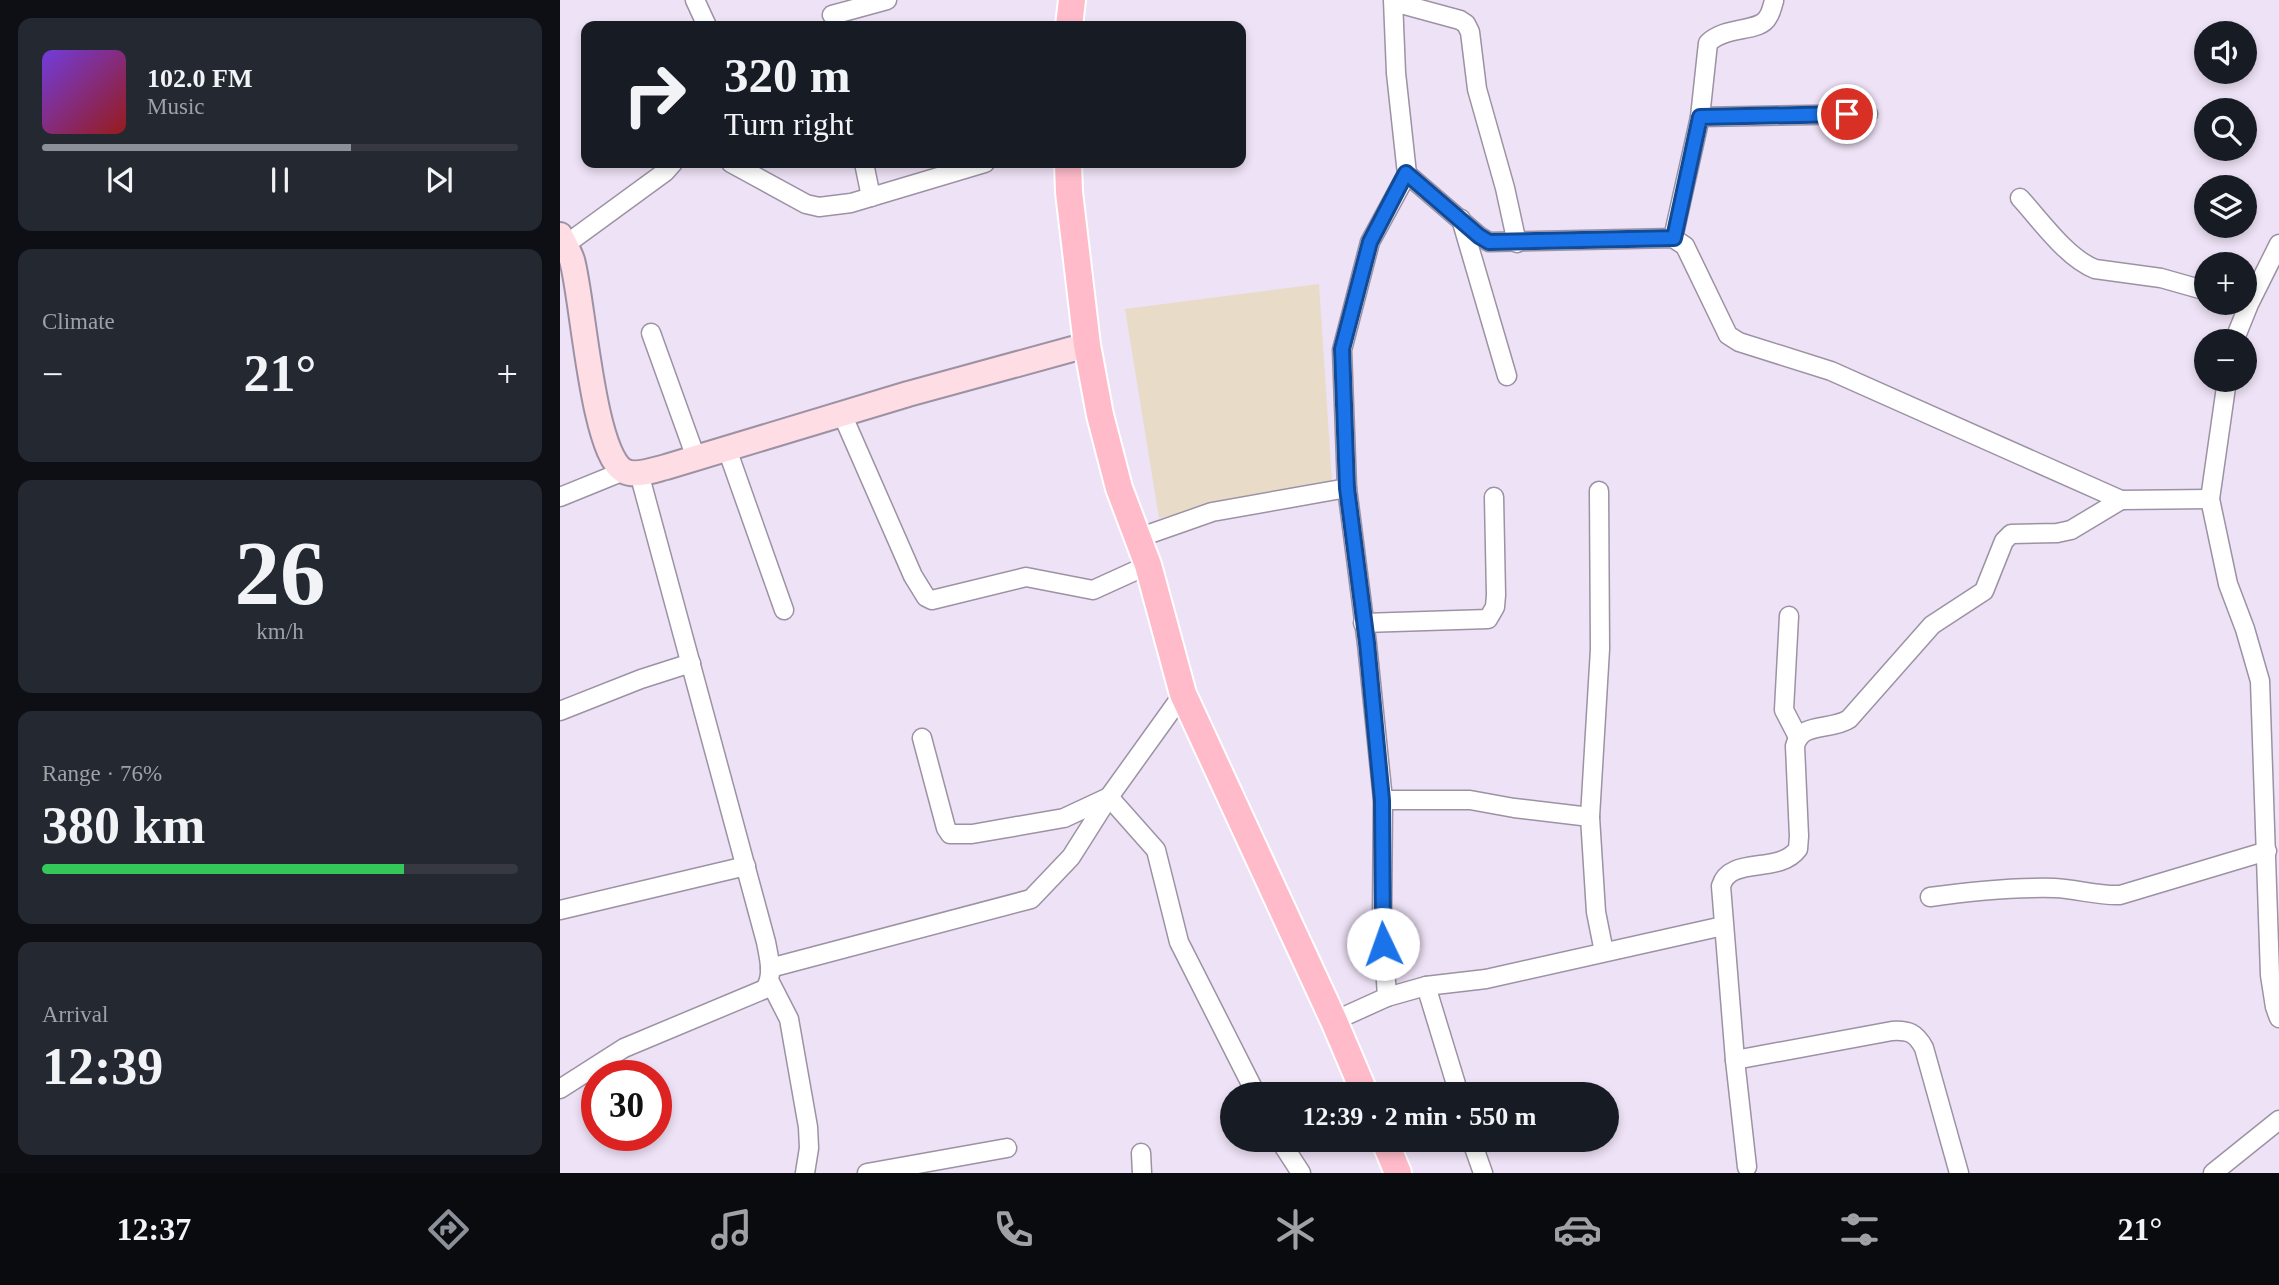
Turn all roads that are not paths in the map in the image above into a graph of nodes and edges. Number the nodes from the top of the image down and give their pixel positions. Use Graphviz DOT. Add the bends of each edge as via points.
graph roads {
  1 [pos="695,0"];
  2 [pos="887,0"];
  3 [pos="1072,0"];
  4 [pos="1394,1"];
  5 [pos="1774,1"];
  6 [pos="830,14"];
  7 [pos="705,21"];
  8 [pos="1070,21"];
  9 [pos="1868,114"];
  10 [pos="1700,117"];
  11 [pos="669,168"];
  12 [pos="740,168"];
  13 [pos="865,168"];
  14 [pos="968,168"];
  15 [pos="1067,168"];
  16 [pos="1406,173"];
  17 [pos="871,197"];
  18 [pos="2020,198"];
  19 [pos="1461,219"];
  20 [pos="1674,238"];
  21 [pos="563,240"];
  22 [pos="1517,243"];
  23 [pos="2279,244"];
  24 [pos="2257,285"];
  25 [pos="2194,287"];
  26 [pos="651,333"];
  27 [pos="1087,345"];
  28 [pos="1507,376"];
  29 [pos="2225,392"];
  30 [pos="842,414"];
  31 [pos="727,449"];
  32 [pos="696,458"];
  33 [pos="631,472"];
  34 [pos="1347,488"];
  35 [pos="1600,491"];
  36 [pos="1494,497"];
  37 [pos="560,498"];
  38 [pos="2210,499"];
  39 [pos="2121,500"];
  40 [pos="1138,538"];
  41 [pos="1148,565"];
  42 [pos="784,610"];
  43 [pos="1789,616"];
  44 [pos="1363,623"];
  45 [pos="691,663"];
  46 [pos="1183,694"];
  47 [pos="560,711"];
  48 [pos="1798,737"];
  49 [pos="922,738"];
  50 [pos="1109,797"];
  51 [pos="1382,800"];
  52 [pos="1590,817"];
  53 [pos="2267,851"];
  54 [pos="746,866"];
  55 [pos="1930,897"];
  56 [pos="560,910"];
  57 [pos="1723,926"];
  58 [pos="1604,952"];
  59 [pos="770,975"];
  60 [pos="1426,986"];
  61 [pos="1387,997"];
  62 [pos="2279,1018"];
  63 [pos="1334,1021"];
  64 [pos="1735,1060"];
  65 [pos="1250,1082"];
  66 [pos="1360,1082"];
  67 [pos="1455,1082"];
  68 [pos="560,1089"];
  69 [pos="2279,1120"];
  70 [pos="1007,1147"];
  71 [pos="1287,1152"];
  72 [pos="1389,1152"];
  73 [pos="1476,1152"];
  74 [pos="1142,1153"];
  75 [pos="1747,1167"];
  76 [pos="805,1173"];
  77 [pos="867,1173"];
  78 [pos="1142,1173"];
  79 [pos="1301,1173"];
  80 [pos="1398,1173"];
  81 [pos="1483,1173"];
  82 [pos="1959,1173"];
  83 [pos="2213,1173"];
  1 -- 7 [label="street"];
  2 -- 6 [label="street"];
  3 -- 8 [label="main road"];
  4 -- 16 [label="street"];
  4 -- 22 [label="street" via="1466,24 1482,112"];
  5 -- 10 [label="street" via="1768,18 1759,26 1726,31 1708,43"];
  9 -- 10 [label="street"];
  10 -- 20 [label="street"];
  11 -- 21 [label="street"];
  12 -- 17 [label="street" via="806,204 840,205"];
  13 -- 17 [label="street"];
  14 -- 17 [label="street"];
  15 -- 27 [label="main road"];
  16 -- 19 [label="street"];
  16 -- 34 [label="street" via="1370,242 1342,349"];
  18 -- 25 [label="street" via="2086,266"];
  19 -- 22 [label="street" via="1489,242"];
  19 -- 28 [label="street"];
  20 -- 22 [label="street"];
  20 -- 39 [label="street" via="1685,246 1728,335 1831,371"];
  21 -- 33 [label="street" via="572,260 594,397 608,448 615,462"];
  23 -- 24 [label="street"];
  26 -- 32 [label="street"];
  27 -- 30 [label="street"];
  27 -- 40 [label="main road" via="1119,488"];
  29 -- 38 [label="street"];
  30 -- 31 [label="street"];
  30 -- 41 [label="street" via="913,576 932,600 1026,577 1093,590"];
  31 -- 32 [label="street"];
  31 -- 42 [label="street"];
  32 -- 33 [label="street"];
  33 -- 37 [label="street"];
  33 -- 45 [label="street"];
  34 -- 40 [label="street" via="1212,512"];
  34 -- 44 [label="street"];
  35 -- 52 [label="street" via="1600,649"];
  36 -- 44 [label="street" via="1496,595 1488,619"];
  38 -- 39 [label="street"];
  38 -- 53 [label="street" via="2228,584 2260,681"];
  39 -- 48 [label="street" via="2071,530 2011,534 1984,592 1932,625 1849,719"];
  40 -- 41 [label="main road"];
  41 -- 46 [label="main road"];
  43 -- 48 [label="street" via="1784,701 1787,719"];
  44 -- 51 [label="street"];
  45 -- 47 [label="street"];
  45 -- 54 [label="street"];
  46 -- 50 [label="street"];
  46 -- 63 [label="main road"];
  48 -- 57 [label="street" via="1798,849 1784,862 1737,869 1723,878"];
  49 -- 50 [label="street" via="950,834 1064,818"];
  50 -- 59 [label="street" via="1071,857 1031,899"];
  50 -- 65 [label="street" via="1156,850 1179,942"];
  51 -- 52 [label="street" via="1470,800"];
  51 -- 61 [label="street"];
  52 -- 58 [label="street" via="1596,912"];
  53 -- 55 [label="street" via="2120,894 2032,888"];
  53 -- 62 [label="street" via="2270,975"];
  54 -- 56 [label="street"];
  54 -- 59 [label="street"];
  57 -- 58 [label="street"];
  57 -- 64 [label="street"];
  58 -- 60 [label="street" via="1486,979"];
  59 -- 68 [label="street" via="765,989 624,1048"];
  59 -- 76 [label="street" via="789,1019 808,1127"];
  60 -- 61 [label="street"];
  60 -- 67 [label="street"];
  61 -- 63 [label="street"];
  63 -- 66 [label="main road"];
  64 -- 75 [label="street"];
  64 -- 82 [label="street" via="1892,1031 1917,1035"];
  69 -- 83 [label="street"];
  70 -- 77 [label="street"];
  71 -- 79 [label="street"];
  72 -- 80 [label="main road"];
  73 -- 81 [label="street"];
  74 -- 78 [label="street"];
}
